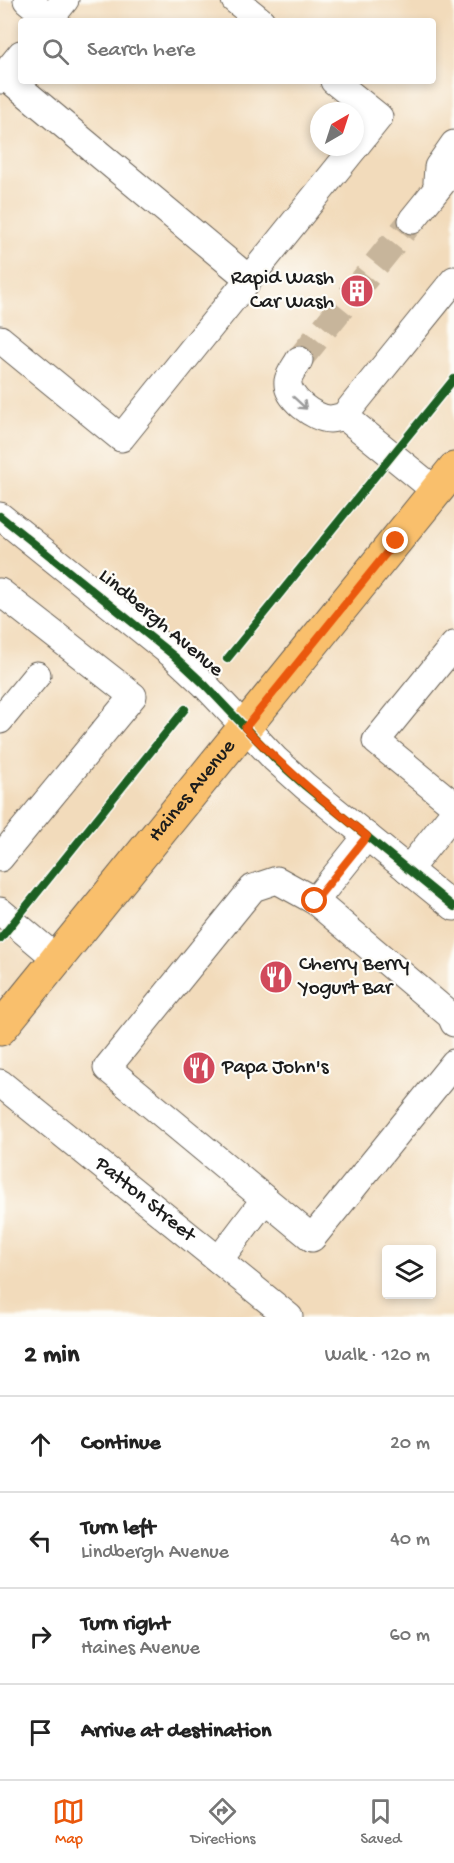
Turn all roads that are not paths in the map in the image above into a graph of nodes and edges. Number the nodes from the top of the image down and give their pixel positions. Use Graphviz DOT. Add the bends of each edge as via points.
graph roads {
  1 [pos="27,0"];
  2 [pos="235,0"];
  3 [pos="54,13"];
  4 [pos="257,18"];
  5 [pos="18,58"];
  6 [pos="2,78"];
  7 [pos="338,84"];
  8 [pos="360,102"];
  9 [pos="364,105"];
  10 [pos="364,136"];
  11 [pos="454,144"];
  12 [pos="348,156"];
  13 [pos="454,168"];
  14 [pos="443,190"];
  15 [pos="412,220"];
  16 [pos="249,279"];
  17 [pos="454,280"];
  18 [pos="0,339"];
  19 [pos="299,360"];
  20 [pos="344,416"];
  21 [pos="445,480"];
  22 [pos="0,516"];
  23 [pos="0,592"];
  24 [pos="454,645"];
  25 [pos="37,675"];
  26 [pos="0,720"];
  27 [pos="245,728"];
  28 [pos="454,805"];
  29 [pos="454,812"];
  30 [pos="367,836"];
  31 [pos="4,844"];
  32 [pos="408,870"];
  33 [pos="315,901"];
  34 [pos="454,907"];
  35 [pos="0,911"];
  36 [pos="57,959"];
  37 [pos="454,1023"];
  38 [pos="0,1029"];
  39 [pos="454,1063"];
  40 [pos="0,1083"];
  41 [pos="265,1199"];
  42 [pos="219,1260"];
  43 [pos="289,1317"];
  1 -- 3 [label="street"];
  2 -- 4 [label="street"];
  5 -- 6 [label="street"];
  6 -- 16 [label="street"];
  7 -- 8 [label="street"];
  9 -- 10 [label="street" via="379,117"];
  11 -- 14 [label="street" via="438,166 437,182"];
  12 -- 16 [label="street"];
  13 -- 14 [label="street"];
  14 -- 15 [label="street"];
  16 -- 18 [label="street" via="121,438"];
  17 -- 20 [label="street"];
  19 -- 20 [label="street, one-way" via="288,380 293,398 315,415 330,419"];
  20 -- 21 [label="street"];
  21 -- 27 [label="main road, Haines Avenue"];
  22 -- 27 [label="street, Lindbergh Avenue" via="174,656"];
  23 -- 31 [label="street" via="133,696"];
  24 -- 28 [label="street" via="376,741"];
  25 -- 26 [label="street"];
  27 -- 30 [label="street, Lindbergh Avenue" via="305,786"];
  27 -- 36 [label="main road, Haines Avenue"];
  29 -- 32 [label="street"];
  30 -- 32 [label="street, Lindbergh Avenue"];
  30 -- 33 [label="street"];
  32 -- 34 [label="street, Lindbergh Avenue"];
  33 -- 37 [label="street" via="451,1016"];
  33 -- 41 [label="street" via="277,880 253,888 107,1068"];
  35 -- 36 [label="street"];
  36 -- 38 [label="main road, Haines Avenue"];
  39 -- 41 [label="street" via="312,1238"];
  40 -- 42 [label="street, Patton Street"];
  41 -- 42 [label="street"];
  42 -- 43 [label="street, Patton Street"];
}
